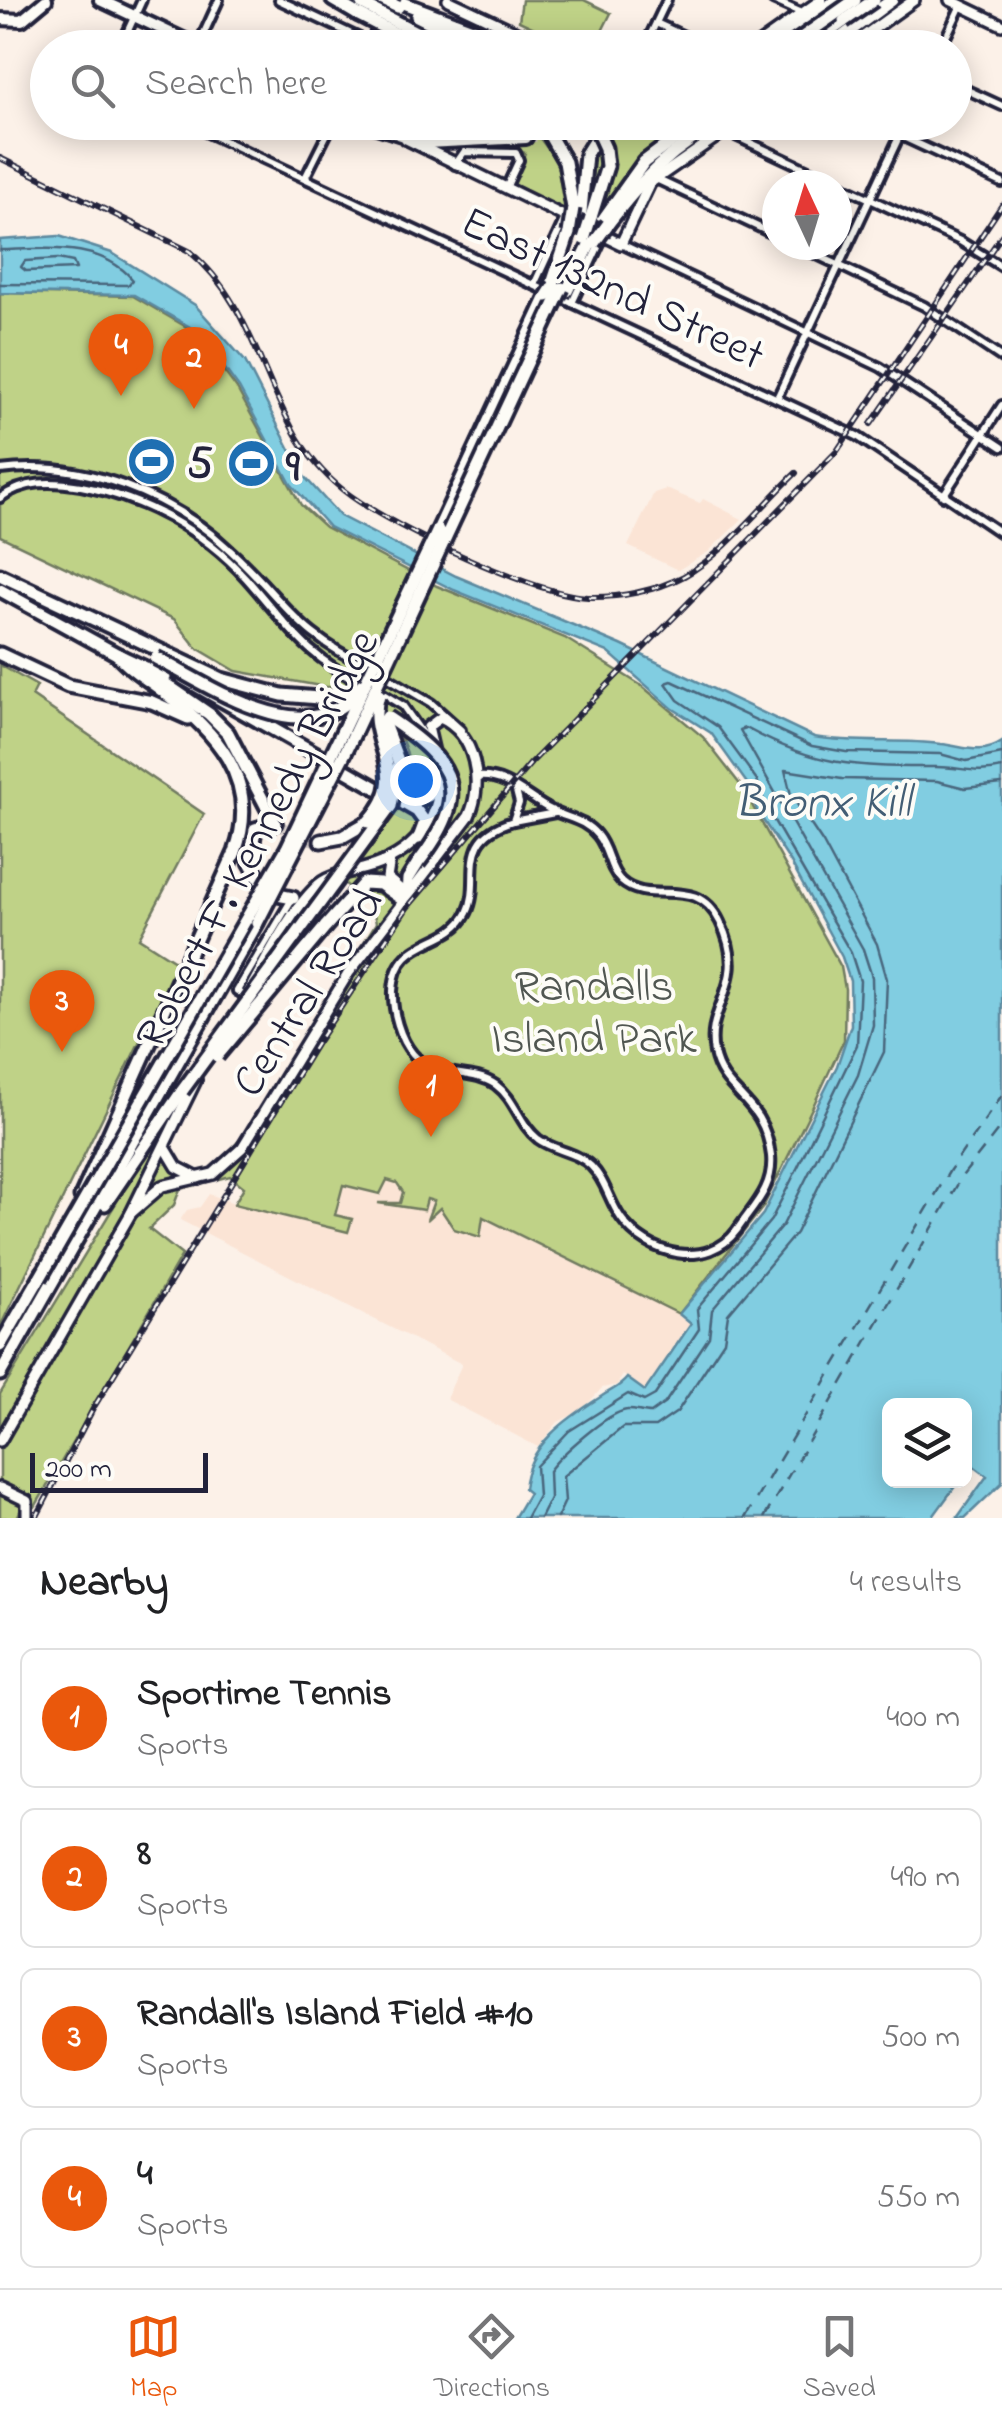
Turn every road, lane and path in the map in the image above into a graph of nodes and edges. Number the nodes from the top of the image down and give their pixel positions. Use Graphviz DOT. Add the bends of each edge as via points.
graph roads {
  1 [pos="46,0"];
  2 [pos="100,0"];
  3 [pos="142,0"];
  4 [pos="219,0"];
  5 [pos="280,0"];
  6 [pos="333,0"];
  7 [pos="448,0"];
  8 [pos="667,0"];
  9 [pos="773,0"];
  10 [pos="821,0"];
  11 [pos="837,0"];
  12 [pos="854,0"];
  13 [pos="871,0"];
  14 [pos="889,0"];
  15 [pos="914,0"];
  16 [pos="950,0"];
  17 [pos="394,2"];
  18 [pos="961,5"];
  19 [pos="358,6"];
  20 [pos="802,13"];
  21 [pos="847,15"];
  22 [pos="134,16"];
  23 [pos="0,19"];
  24 [pos="424,19"];
  25 [pos="656,23"];
  26 [pos="1002,25"];
  27 [pos="398,29"];
  28 [pos="128,30"];
  29 [pos="163,30"];
  30 [pos="206,30"];
  31 [pos="339,30"];
  32 [pos="378,30"];
  33 [pos="446,30"];
  34 [pos="451,30"];
  35 [pos="473,30"];
  36 [pos="512,30"];
  37 [pos="653,30"];
  38 [pos="671,30"];
  39 [pos="778,30"];
  40 [pos="794,30"];
  41 [pos="813,30"];
  42 [pos="827,30"];
  43 [pos="829,30"];
  44 [pos="850,30"];
  45 [pos="872,30"];
  46 [pos="949,30"];
  47 [pos="972,92"];
  48 [pos="1002,106"];
  49 [pos="223,140"];
  50 [pos="324,140"];
  51 [pos="422,140"];
  52 [pos="430,140"];
  53 [pos="464,140"];
  54 [pos="544,140"];
  55 [pos="554,140"];
  56 [pos="595,140"];
  57 [pos="601,140"];
  58 [pos="671,140"];
  59 [pos="700,140"];
  60 [pos="706,140"];
  61 [pos="752,140"];
  62 [pos="898,140"];
  63 [pos="909,140"];
  64 [pos="560,150"];
  65 [pos="454,166"];
  66 [pos="305,178"];
  67 [pos="655,179"];
  68 [pos="1002,183"];
  69 [pos="505,190"];
  70 [pos="870,199"];
  71 [pos="586,227"];
  72 [pos="762,229"];
  73 [pos="621,244"];
  74 [pos="828,260"];
  75 [pos="839,265"];
  76 [pos="1002,268"];
  77 [pos="534,285"];
  78 [pos="559,291"];
  79 [pos="808,333"];
  80 [pos="1002,358"];
  81 [pos="777,398"];
  82 [pos="1002,405"];
  83 [pos="983,434"];
  84 [pos="1002,446"];
  85 [pos="48,469"];
  86 [pos="0,470"];
  87 [pos="80,474"];
  88 [pos="50,482"];
  89 [pos="74,485"];
  90 [pos="943,496"];
  91 [pos="0,498"];
  92 [pos="199,530"];
  93 [pos="438,530"];
  94 [pos="1002,534"];
  95 [pos="0,575"];
  96 [pos="0,590"];
  97 [pos="261,590"];
  98 [pos="109,629"];
  99 [pos="315,638"];
  100 [pos="401,638"];
  101 [pos="306,649"];
  102 [pos="0,654"];
  103 [pos="118,655"];
  104 [pos="156,658"];
  105 [pos="385,719"];
  106 [pos="256,724"];
  107 [pos="221,744"];
  108 [pos="432,747"];
  109 [pos="472,753"];
  110 [pos="439,770"];
  111 [pos="477,776"];
  112 [pos="515,788"];
  113 [pos="389,794"];
  114 [pos="556,812"];
  115 [pos="513,821"];
  116 [pos="419,838"];
  117 [pos="321,841"];
  118 [pos="390,859"];
  119 [pos="348,872"];
  120 [pos="319,883"];
  121 [pos="351,894"];
  122 [pos="292,898"];
  123 [pos="405,898"];
  124 [pos="241,994"];
  125 [pos="182,1091"];
  126 [pos="165,1147"];
  127 [pos="199,1179"];
  128 [pos="131,1213"];
  129 [pos="58,1274"];
  130 [pos="40,1278"];
  131 [pos="0,1346"];
  132 [pos="0,1374"];
  133 [pos="0,1441"];
  134 [pos="0,1488"];
  135 [pos="27,1518"];
  1 -- 23 [label="main road" via="22,20"];
  2 -- 22 [label="main road"];
  3 -- 22 [label="street"];
  4 -- 30 [label="street"];
  5 -- 31 [label="street"];
  6 -- 19 [label="highway"];
  7 -- 36 [label="street"];
  8 -- 25 [label="street"];
  9 -- 20 [label="street"];
  10 -- 20 [label="street"];
  11 -- 40 [label="highway"];
  12 -- 41 [label="highway, bridge"];
  13 -- 21 [label="main road"];
  13 -- 43 [label="highway, bridge"];
  14 -- 21 [label="main road"];
  14 -- 44 [label="highway"];
  15 -- 45 [label="street"];
  16 -- 18 [label="street"];
  17 -- 24 [label="highway"];
  17 -- 32 [label="street"];
  17 -- 35 [label="highway"];
  18 -- 26 [label="street"];
  18 -- 46 [label="street"];
  19 -- 27 [label="highway, bridge"];
  20 -- 39 [label="street"];
  21 -- 42 [label="main road"];
  22 -- 28 [label="street"];
  22 -- 29 [label="main road"];
  24 -- 33 [label="highway"];
  24 -- 34 [label="highway"];
  25 -- 37 [label="street"];
  25 -- 38 [label="street"];
  47 -- 48 [label="street"];
  49 -- 66 [label="street, East 132nd Street"];
  50 -- 66 [label="street"];
  51 -- 65 [label="street"];
  52 -- 53 [label="main road"];
  54 -- 64 [label="highway"];
  55 -- 64 [label="highway"];
  56 -- 71 [label="highway" via="586,154"];
  57 -- 71 [label="highway, bridge" via="607,166"];
  58 -- 71 [label="highway"];
  59 -- 71 [label="highway" via="658,164"];
  60 -- 67 [label="street"];
  61 -- 70 [label="street"];
  62 -- 70 [label="street"];
  63 -- 68 [label="street"];
  64 -- 71 [label="highway"];
  65 -- 69 [label="street"];
  65 -- 69 [label="street" via="464,152 516,153"];
  66 -- 77 [label="street, East 132nd Street"];
  67 -- 72 [label="street"];
  67 -- 73 [label="street"];
  69 -- 71 [label="street"];
  70 -- 75 [label="street"];
  70 -- 76 [label="street"];
  71 -- 73 [label="street"];
  71 -- 77 [label="street"];
  71 -- 78 [label="highway"];
  71 -- 78 [label="street"];
  71 -- 78 [label="highway" via="581,262"];
  73 -- 79 [label="street"];
  74 -- 75 [label="street"];
  75 -- 79 [label="street"];
  75 -- 80 [label="street" via="924,306"];
  77 -- 78 [label="street, East 132nd Street"];
  78 -- 81 [label="street, East 132nd Street"];
  78 -- 93 [label="highway, Robert F. Kennedy Bridge"];
  78 -- 100 [label="highway, Robert F. Kennedy Bridge, bridge"];
  79 -- 81 [label="street"];
  79 -- 83 [label="street" via="890,372"];
  81 -- 90 [label="street, East 132nd Street" via="856,436"];
  82 -- 83 [label="street"];
  83 -- 84 [label="street"];
  83 -- 90 [label="street"];
  85 -- 86 [label="street"];
  85 -- 87 [label="street"];
  85 -- 88 [label="street"];
  87 -- 89 [label="street"];
  87 -- 92 [label="street" via="141,493"];
  88 -- 89 [label="street"];
  88 -- 91 [label="street"];
  89 -- 92 [label="street" via="132,500"];
  90 -- 94 [label="street, East 132nd Street"];
  92 -- 97 [label="street"];
  93 -- 104 [label="highway, bridge" via="362,684 335,709 295,716 260,710"];
  93 -- 130 [label="highway, Robert F. Kennedy Bridge, bridge" via="288,848"];
  95 -- 98 [label="highway"];
  96 -- 103 [label="highway"];
  97 -- 99 [label="street"];
  97 -- 101 [label="street"];
  98 -- 104 [label="highway"];
  98 -- 105 [label="highway" via="221,679 282,695 364,704"];
  99 -- 101 [label="street"];
  99 -- 109 [label="street" via="441,710"];
  100 -- 117 [label="highway, bridge" via="376,706 389,760 386,793 358,829"];
  100 -- 129 [label="highway, Robert F. Kennedy Bridge, bridge" via="284,874"];
  101 -- 108 [label="street" via="396,700"];
  102 -- 107 [label="highway" via="68,686 167,707"];
  103 -- 106 [label="highway"];
  103 -- 107 [label="highway"];
  103 -- 122 [label="highway" via="222,726 241,752 275,823 258,826 249,852 255,878 271,896"];
  104 -- 106 [label="highway, bridge"];
  105 -- 123 [label="highway, bridge" via="436,756 450,786 446,824 408,879"];
  105 -- 125 [label="highway, bridge" via="400,762 392,806"];
  106 -- 113 [label="highway"];
  107 -- 130 [label="highway, bridge" via="242,794 238,845 116,1126"];
  108 -- 109 [label="street" via="428,727 440,718"];
  108 -- 110 [label="street"];
  109 -- 111 [label="street, Central Road"];
  110 -- 113 [label="highway" via="422,800"];
  110 -- 116 [label="street" via="434,812"];
  111 -- 112 [label="street"];
  111 -- 123 [label="street, Central Road" via="468,816"];
  112 -- 114 [label="street"];
  112 -- 115 [label="street"];
  113 -- 116 [label="highway" via="422,815"];
  114 -- 115 [label="street"];
  114 -- 115 [label="street" via="596,833 622,882 692,895 722,927 731,978 714,1023 714,1055 761,1117 771,1165 760,1199 725,1244 710,1252 679,1254 642,1238 622,1220 590,1165 534,1136 499,1088 430,1068 403,1039 393,997 399,968 413,948 462,922 474,856 490,832"];
  116 -- 118 [label="street, Central Road"];
  118 -- 119 [label="street, Central Road"];
  118 -- 123 [label="street" via="388,881"];
  119 -- 120 [label="street, Central Road"];
  119 -- 121 [label="highway"];
  120 -- 122 [label="street, Central Road"];
  120 -- 124 [label="street, Central Road"];
  121 -- 123 [label="highway" via="373,882"];
  121 -- 125 [label="highway, bridge" via="246,1026"];
  122 -- 124 [label="street, Central Road"];
  123 -- 127 [label="street, Central Road" via="328,1005 242,1148"];
  124 -- 126 [label="street, Central Road"];
  125 -- 129 [label="highway"];
  126 -- 127 [label="street" via="177,1167"];
  126 -- 128 [label="street, Central Road"];
  127 -- 128 [label="street, Central Road" via="156,1189"];
  128 -- 133 [label="street, Central Road"];
  129 -- 132 [label="highway, Robert F. Kennedy Bridge"];
  130 -- 131 [label="highway, Robert F. Kennedy Bridge"];
  134 -- 135 [label="street" via="27,1501"];
}
